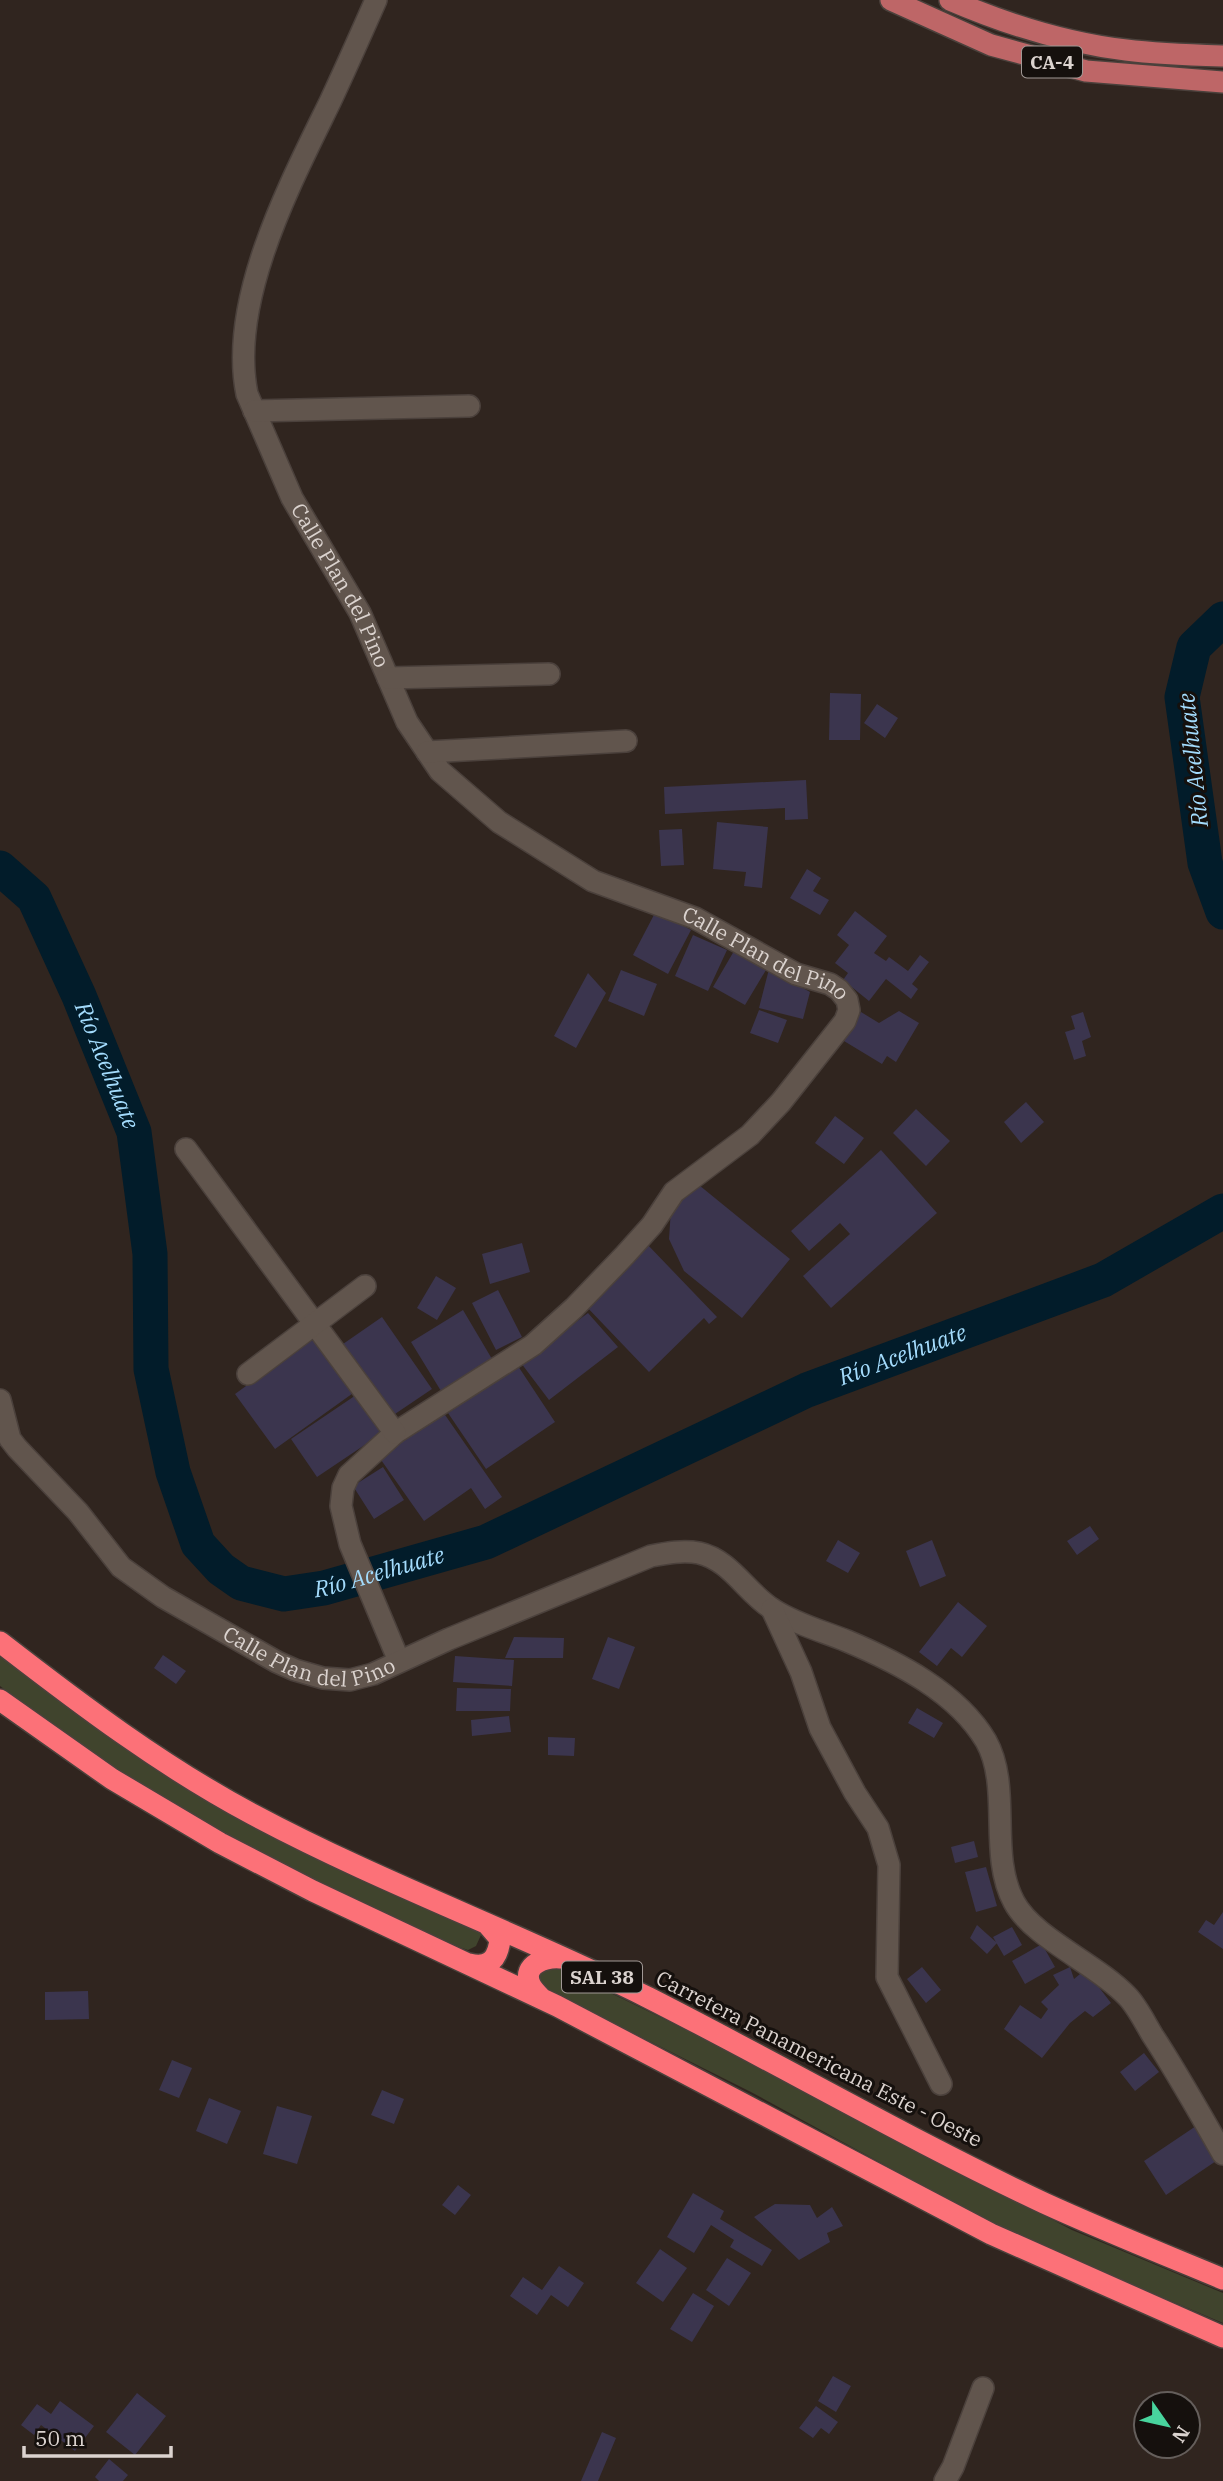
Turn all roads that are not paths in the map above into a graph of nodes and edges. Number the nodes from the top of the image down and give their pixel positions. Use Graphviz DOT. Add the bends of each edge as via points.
graph roads {
  1 [pos="376,0"];
  2 [pos="891,0"];
  3 [pos="950,0"];
  4 [pos="1223,56"];
  5 [pos="1223,82"];
  6 [pos="469,407"];
  7 [pos="254,411"];
  8 [pos="549,674"];
  9 [pos="388,678"];
  10 [pos="626,741"];
  11 [pos="427,752"];
  12 [pos="186,1149"];
  13 [pos="365,1286"];
  14 [pos="316,1324"];
  15 [pos="248,1374"];
  16 [pos="0,1400"];
  17 [pos="396,1433"];
  18 [pos="772,1609"];
  19 [pos="0,1642"];
  20 [pos="399,1661"];
  21 [pos="0,1700"];
  22 [pos="487,1924"];
  23 [pos="560,1958"];
  24 [pos="469,1965"];
  25 [pos="541,1998"];
  26 [pos="941,2084"];
  27 [pos="1223,2154"];
  28 [pos="1223,2279"];
  29 [pos="1223,2337"];
  30 [pos="983,2388"];
  31 [pos="945,2481"];
  1 -- 7 [label="street, Calle Plan del Pino" via="275,222 256,277 242,347 243,378"];
  2 -- 5 [label="main road, CA-4" via="991,45 1086,71"];
  3 -- 4 [label="main road, CA-4" via="998,21 1085,43"];
  6 -- 7 [label="street"];
  7 -- 9 [label="street, Calle Plan del Pino" via="292,498 360,613"];
  8 -- 9 [label="street"];
  9 -- 11 [label="street, Calle Plan del Pino" via="407,722"];
  10 -- 11 [label="street"];
  11 -- 17 [label="street, Calle Plan del Pino" via="440,771 499,822 593,881 695,918 796,974 830,984 839,990 849,1010 781,1102 750,1135 674,1192 652,1225 552,1329"];
  12 -- 14 [label="street"];
  13 -- 14 [label="street"];
  14 -- 15 [label="street"];
  14 -- 17 [label="street"];
  16 -- 20 [label="street, Calle Plan del Pino" via="17,1448 78,1512 121,1567 163,1597 276,1662 323,1678 350,1680"];
  17 -- 20 [label="street, Calle Plan del Pino" via="349,1475 341,1506 349,1544"];
  18 -- 20 [label="street" via="729,1568 700,1553 675,1552 651,1556"];
  18 -- 26 [label="street" via="820,1728 878,1828 889,1864 887,1977"];
  18 -- 27 [label="street" via="887,1658 970,1717 988,1744 996,1775 1003,1873 1014,1902 1028,1922 1128,1996"];
  19 -- 22 [label="highway, Carretera Panamericana Este - Oeste / SAL 38" via="145,1749 249,1812"];
  21 -- 24 [label="highway, SAL 38" via="93,1767 220,1843"];
  22 -- 23 [label="highway, Carretera Panamericana Este - Oeste / SAL 38"];
  22 -- 24 [label="highway" via="500,1938 498,1951 486,1965"];
  23 -- 25 [label="highway" via="544,1958 529,1975"];
  23 -- 28 [label="highway, Carretera Panamericana Este - Oeste / SAL 38" via="648,1997 1044,2203"];
  24 -- 25 [label="highway, SAL 38"];
  25 -- 29 [label="highway, SAL 38" via="991,2234"];
  30 -- 31 [label="street"];
}
